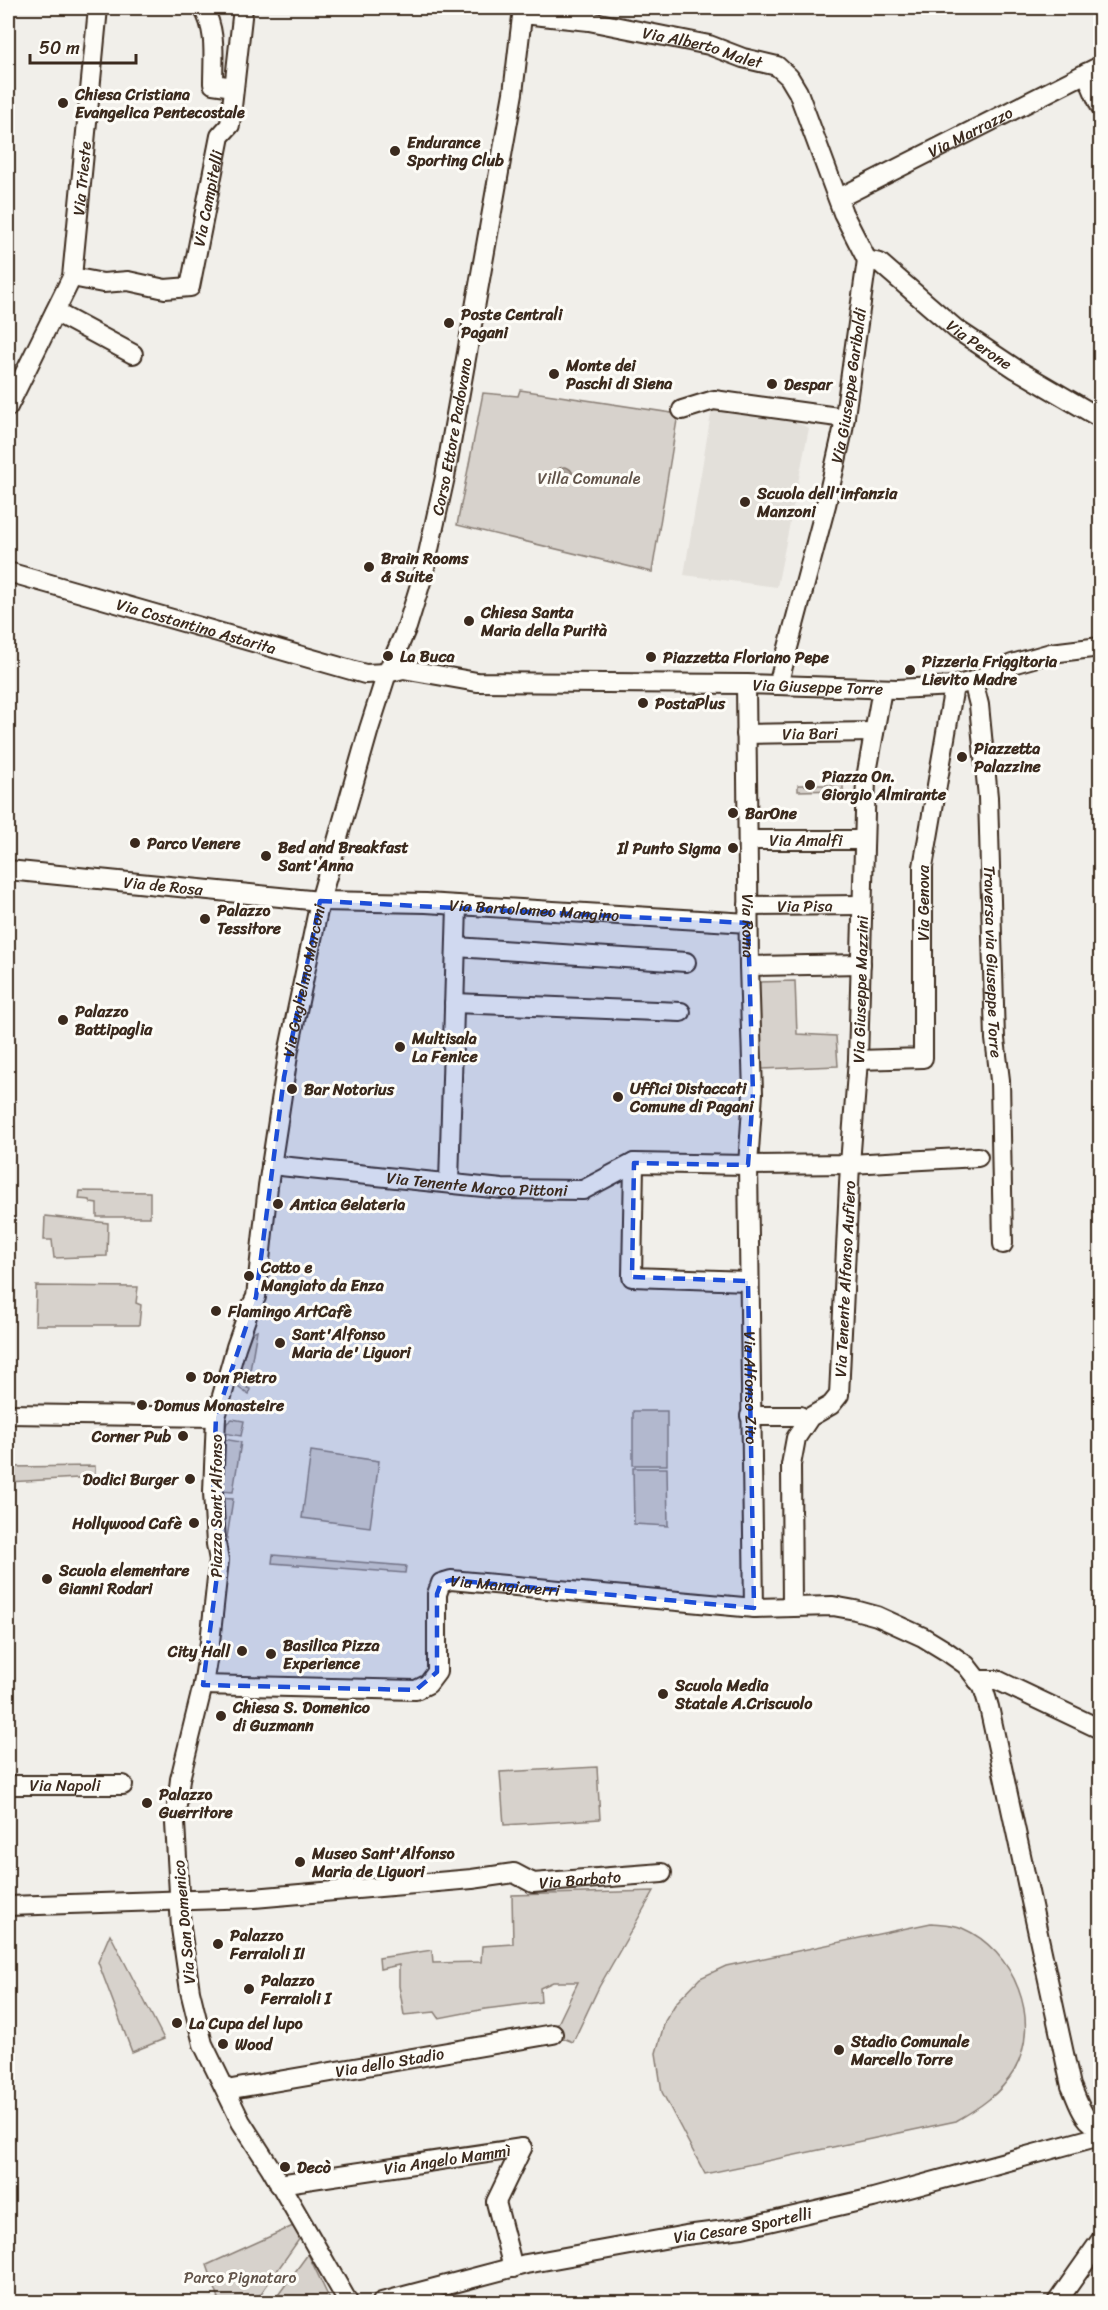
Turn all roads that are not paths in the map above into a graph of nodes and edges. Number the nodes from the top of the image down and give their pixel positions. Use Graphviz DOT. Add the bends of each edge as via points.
graph roads {
  1 [pos="98,8"];
  2 [pos="203,8"];
  3 [pos="243,8"];
  4 [pos="523,11"];
  5 [pos="1093,69"];
  6 [pos="234,87"];
  7 [pos="1101,106"];
  8 [pos="839,198"];
  9 [pos="867,260"];
  10 [pos="72,277"];
  11 [pos="55,312"];
  12 [pos="133,354"];
  13 [pos="8,407"];
  14 [pos="682,410"];
  15 [pos="1101,418"];
  16 [pos="841,430"];
  17 [pos="8,572"];
  18 [pos="1101,647"];
  19 [pos="387,673"];
  20 [pos="973,681"];
  21 [pos="746,684"];
  22 [pos="778,685"];
  23 [pos="954,686"];
  24 [pos="882,688"];
  25 [pos="874,732"];
  26 [pos="746,734"];
  27 [pos="748,840"];
  28 [pos="864,840"];
  29 [pos="8,870"];
  30 [pos="320,901"];
  31 [pos="457,905"];
  32 [pos="862,905"];
  33 [pos="748,915"];
  34 [pos="456,947"];
  35 [pos="687,962"];
  36 [pos="861,964"];
  37 [pos="749,966"];
  38 [pos="454,1003"];
  39 [pos="681,1012"];
  40 [pos="858,1060"];
  41 [pos="978,1157"];
  42 [pos="634,1163"];
  43 [pos="850,1164"];
  44 [pos="271,1165"];
  45 [pos="748,1166"];
  46 [pos="449,1183"];
  47 [pos="1003,1244"];
  48 [pos="748,1281"];
  49 [pos="256,1297"];
  50 [pos="8,1414"];
  51 [pos="750,1416"];
  52 [pos="216,1417"];
  53 [pos="807,1420"];
  54 [pos="792,1607"];
  55 [pos="754,1608"];
  56 [pos="977,1680"];
  57 [pos="203,1685"];
  58 [pos="1101,1729"];
  59 [pos="8,1785"];
  60 [pos="123,1785"];
  61 [pos="662,1873"];
  62 [pos="180,1900"];
  63 [pos="8,1906"];
  64 [pos="554,2034"];
  65 [pos="225,2090"];
  66 [pos="1101,2127"];
  67 [pos="1101,2136"];
  68 [pos="279,2184"];
  69 [pos="1101,2241"];
  70 [pos="513,2268"];
  71 [pos="348,2302"];
  72 [pos="382,2302"];
  73 [pos="1057,2302"];
  1 -- 10 [label="street, Via Trieste"];
  2 -- 6 [label="street" via="214,37 213,84"];
  3 -- 6 [label="street, Via Campitelli"];
  4 -- 8 [label="street, Via Alberto Malet" via="709,45 777,66 798,92"];
  4 -- 19 [label="street, Corso Ettore Padovano" via="513,93 445,477 424,572"];
  5 -- 7 [label="street"];
  5 -- 8 [label="street, Via Marrazzo"];
  6 -- 10 [label="street, Via Campitelli" via="231,125 220,136 190,287 165,289 128,281 103,284"];
  8 -- 9 [label="street, Via Alberto Malet"];
  9 -- 15 [label="street, Via Perone" via="880,263 956,329"];
  9 -- 16 [label="street, Via Giuseppe Garibaldi"];
  10 -- 11 [label="street, Via Trieste"];
  11 -- 12 [label="street"];
  11 -- 13 [label="street, Via Trieste"];
  14 -- 16 [label="street" via="714,400"];
  16 -- 22 [label="street, Via Giuseppe Garibaldi" via="823,516"];
  17 -- 19 [label="street, Via Costantino Astarita" via="365,674"];
  18 -- 20 [label="street, Via Giuseppe Torre" via="1051,653"];
  19 -- 21 [label="street, Via Giuseppe Torre" via="416,670 486,682"];
  19 -- 30 [label="street, Via Guglielmo Marconi"];
  20 -- 23 [label="street, Via Giuseppe Torre"];
  20 -- 47 [label="street, Traversa via Giuseppe Torre" via="988,797"];
  21 -- 22 [label="street, Via Giuseppe Torre"];
  21 -- 26 [label="street, Via Roma"];
  22 -- 24 [label="street, Via Giuseppe Torre"];
  23 -- 24 [label="street, Via Giuseppe Torre"];
  23 -- 40 [label="street, Via Genova" via="923,867 922,1058"];
  24 -- 25 [label="street, Via Giuseppe Mazzini"];
  25 -- 26 [label="street, Via Bari"];
  25 -- 28 [label="street, Via Giuseppe Mazzini" via="866,778"];
  26 -- 27 [label="street, Via Roma"];
  27 -- 28 [label="street, Via Amalfi"];
  27 -- 33 [label="street, Via Roma"];
  28 -- 32 [label="street, Via Giuseppe Mazzini"];
  29 -- 30 [label="street, Via de Rosa"];
  30 -- 31 [label="street, Via Bartolomeo Mangino"];
  30 -- 44 [label="street, Via Guglielmo Marconi" via="289,1050"];
  31 -- 33 [label="street, Via Bartolomeo Mangino"];
  31 -- 34 [label="street"];
  32 -- 33 [label="street, Via Pisa"];
  32 -- 36 [label="street, Via Giuseppe Mazzini"];
  33 -- 37 [label="street, Via Roma"];
  34 -- 35 [label="street"];
  34 -- 38 [label="street"];
  36 -- 37 [label="street"];
  36 -- 40 [label="street, Via Giuseppe Mazzini"];
  37 -- 45 [label="street, Via Roma" via="753,1093"];
  38 -- 39 [label="street"];
  38 -- 46 [label="street"];
  40 -- 43 [label="street, Via Giuseppe Mazzini"];
  41 -- 43 [label="street"];
  42 -- 45 [label="street, Via Tenente Marco Pittoni"];
  42 -- 46 [label="street, Via Tenente Marco Pittoni" via="583,1190 504,1189"];
  42 -- 48 [label="street" via="632,1277"];
  43 -- 45 [label="street, Via Tenente Marco Pittoni"];
  43 -- 53 [label="street, Via Tenente Alfonso Aufiero" via="839,1395"];
  44 -- 46 [label="street, Via Tenente Marco Pittoni"];
  44 -- 49 [label="street, Via Guglielmo Marconi"];
  45 -- 48 [label="street, Via Alfonso Zito"];
  48 -- 51 [label="street, Via Alfonso Zito"];
  49 -- 52 [label="street, Piazza Sant'Alfonso" via="236,1347"];
  50 -- 52 [label="street"];
  51 -- 53 [label="street" via="800,1416"];
  51 -- 55 [label="street, Via Alfonso Zito"];
  52 -- 57 [label="street, Piazza Sant'Alfonso" via="213,1492 219,1560"];
  53 -- 54 [label="street" via="796,1438 791,1465"];
  54 -- 55 [label="street, Via Mangiaverri"];
  54 -- 56 [label="street, Via Mangiaverri" via="833,1606 877,1616 938,1646 966,1665"];
  55 -- 57 [label="street, Via Mangiaverri" via="451,1580 441,1583 437,1594 437,1672 428,1684 416,1690"];
  56 -- 58 [label="street" via="998,1680"];
  56 -- 66 [label="street, Via Mangiaverri" via="989,1707 1056,1988 1071,2086 1093,2126"];
  57 -- 62 [label="street, Via San Domenico" via="180,1779 175,1823"];
  59 -- 60 [label="street, Via Napoli"];
  61 -- 62 [label="street, Via Barbato" via="534,1884 514,1873 254,1898"];
  62 -- 63 [label="street, Via Barbato"];
  62 -- 65 [label="street, Via San Domenico" via="190,1991 203,2044"];
  64 -- 65 [label="street, Via dello Stadio"];
  65 -- 68 [label="street, Via San Domenico"];
  67 -- 70 [label="street, Via Cesare Sportelli" via="873,2198 742,2228"];
  68 -- 70 [label="street, Via Angelo Mammì" via="522,2148 496,2202"];
  68 -- 71 [label="street, Via San Domenico"];
  69 -- 73 [label="street"];
  70 -- 72 [label="street, Via Cesare Sportelli"];
}
